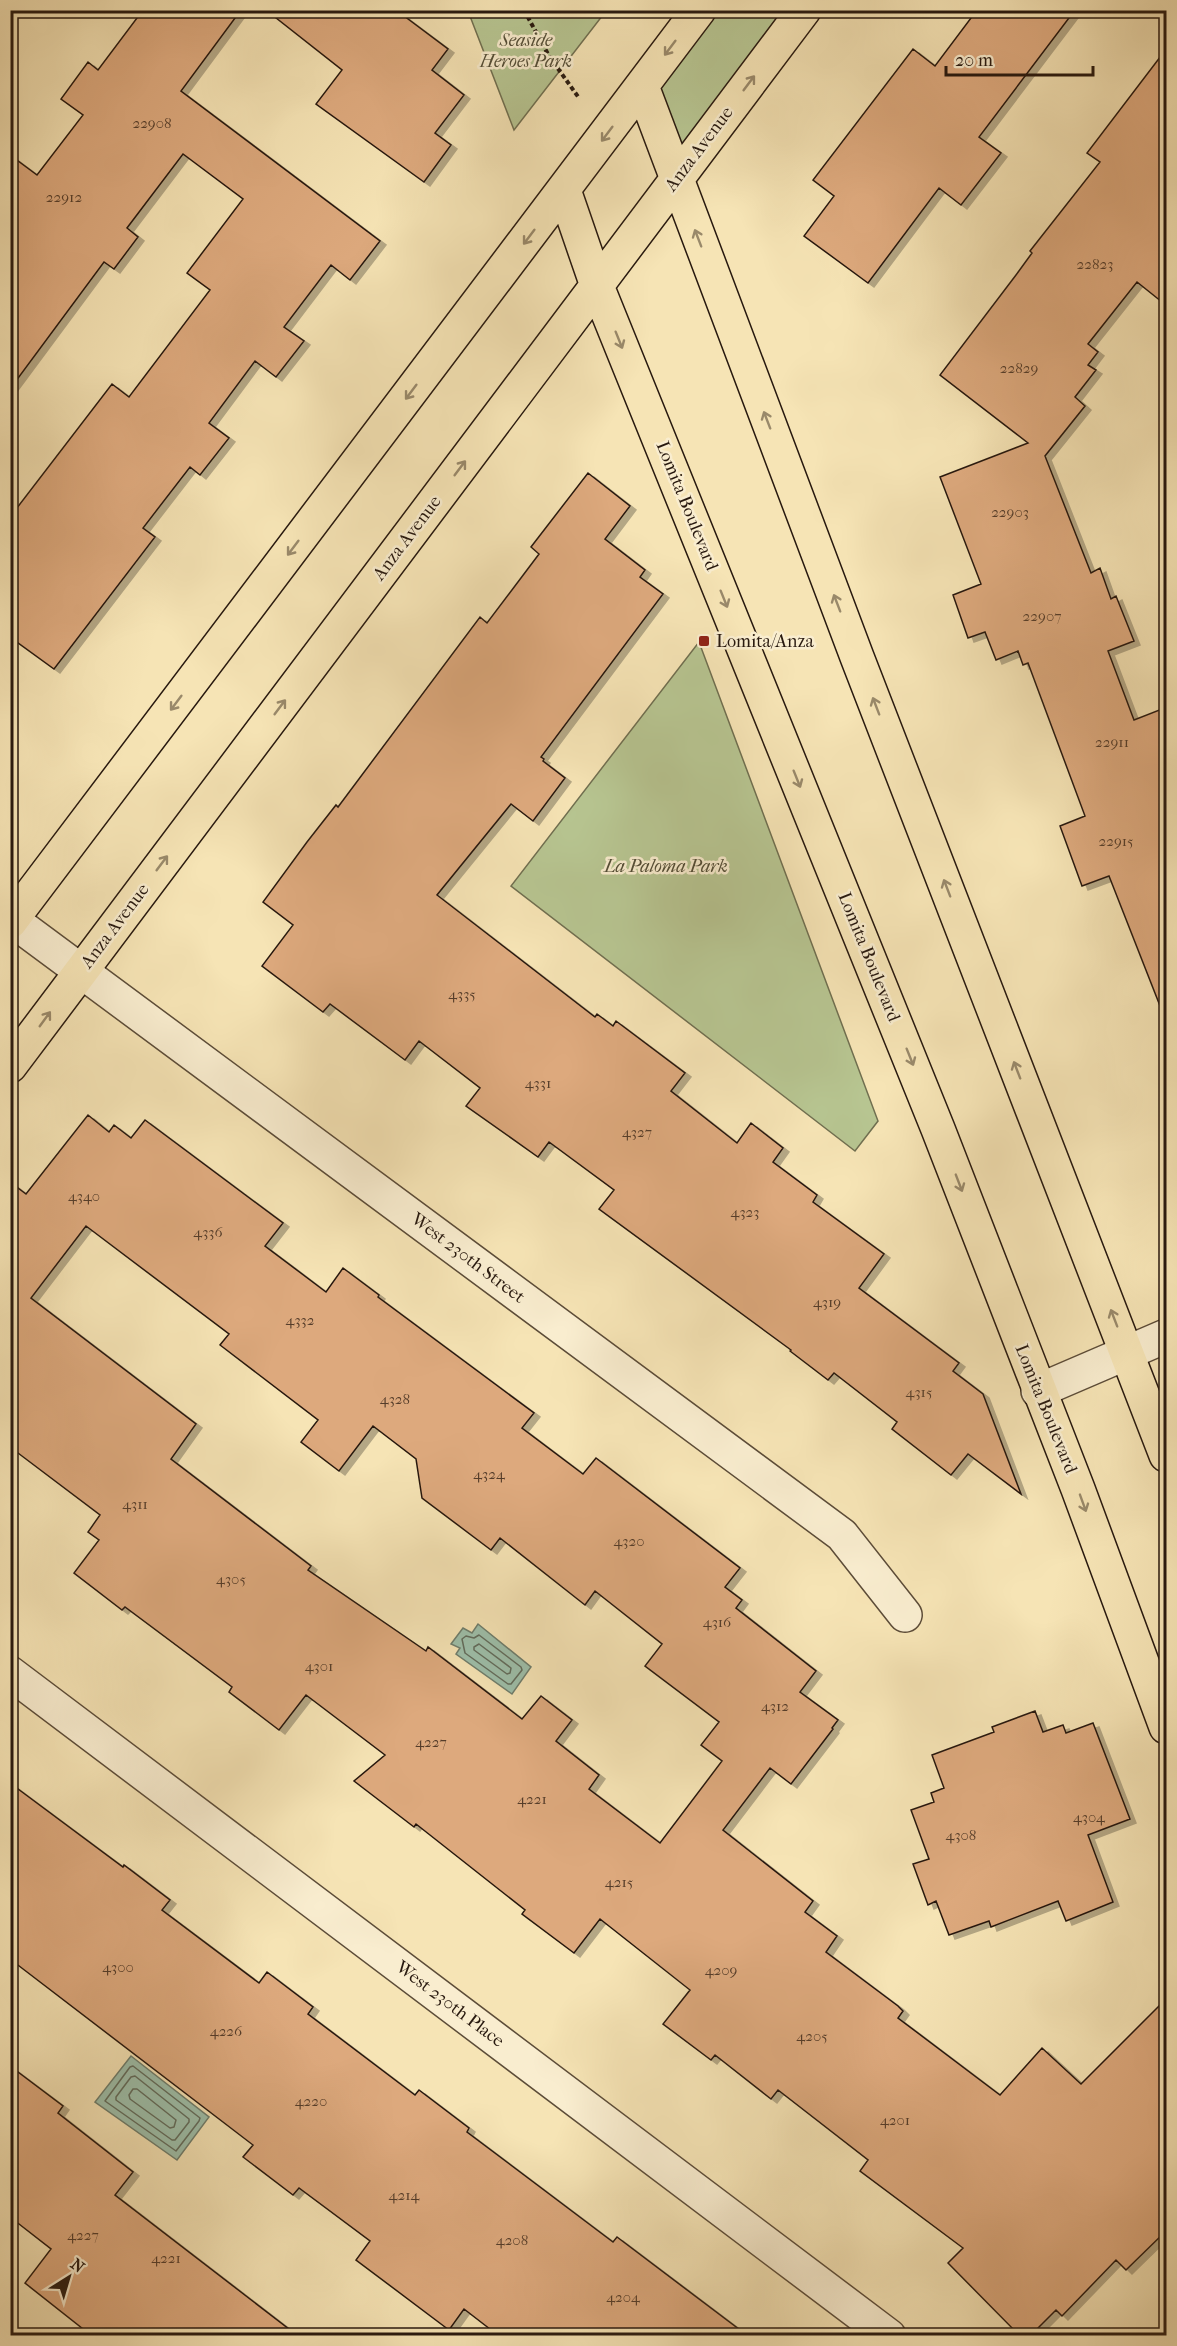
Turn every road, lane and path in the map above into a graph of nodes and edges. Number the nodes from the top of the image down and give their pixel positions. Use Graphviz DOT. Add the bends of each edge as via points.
graph roads {
  1 [pos="524,10"];
  2 [pos="699,10"];
  3 [pos="804,10"];
  4 [pos="642,87"];
  5 [pos="606,134"];
  6 [pos="676,179"];
  7 [pos="564,190"];
  8 [pos="597,286"];
  9 [pos="11,921"];
  10 [pos="81,971"];
  11 [pos="10,1066"];
  12 [pos="1167,1336"];
  13 [pos="1127,1353"];
  14 [pos="1038,1390"];
  15 [pos="1167,1455"];
  16 [pos="905,1615"];
  17 [pos="10,1673"];
  18 [pos="1167,1727"];
  19 [pos="889,2336"];
  1 -- 5 [label="path" via="549,56"];
  2 -- 4 [label="main road, one-way"];
  6 -- 3 [label="main road, Anza Avenue, one-way"];
  4 -- 5 [label="main road, one-way"];
  4 -- 6 [label="main road"];
  5 -- 7 [label="main road"];
  6 -- 8 [label="main road, Anza Avenue"];
  13 -- 6 [label="main road, one-way"];
  7 -- 8 [label="main road, Lomita Boulevard"];
  7 -- 9 [label="main road, one-way"];
  10 -- 8 [label="main road, Anza Avenue, one-way"];
  8 -- 14 [label="main road, Lomita Boulevard, one-way" via="938,1129"];
  9 -- 10 [label="street, West 230th Street"];
  11 -- 10 [label="main road, Anza Avenue, one-way"];
  10 -- 16 [label="street, West 230th Street" via="842,1534"];
  12 -- 13 [label="street"];
  13 -- 14 [label="street"];
  13 -- 15 [label="main road"];
  14 -- 18 [label="main road, Lomita Boulevard, one-way"];
  17 -- 19 [label="street, West 230th Place"];
}
